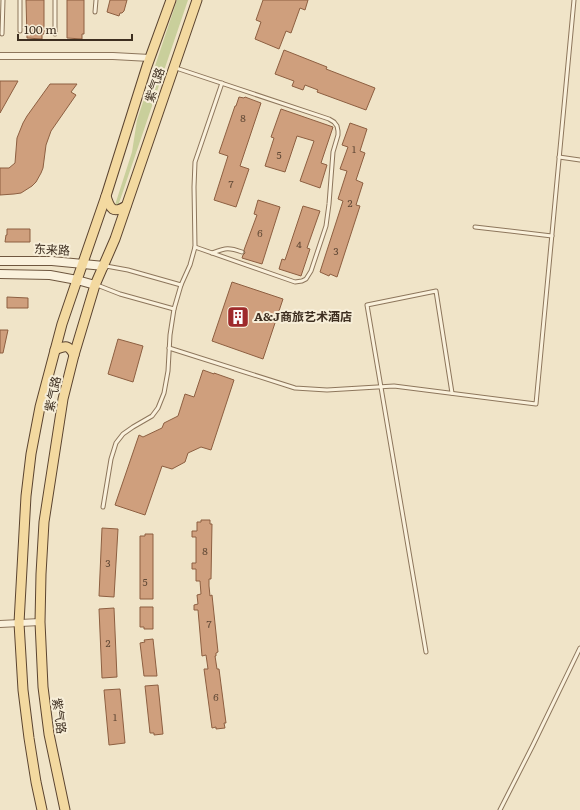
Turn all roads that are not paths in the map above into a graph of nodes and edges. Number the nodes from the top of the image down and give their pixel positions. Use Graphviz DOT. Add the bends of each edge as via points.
graph roads {
  1 [pos="3,0"];
  2 [pos="20,0"];
  3 [pos="56,0"];
  4 [pos="96,0"];
  5 [pos="171,0"];
  6 [pos="197,0"];
  7 [pos="574,0"];
  8 [pos="95,12"];
  9 [pos="20,31"];
  10 [pos="2,34"];
  11 [pos="55,34"];
  12 [pos="0,56"];
  13 [pos="150,58"];
  14 [pos="173,67"];
  15 [pos="222,83"];
  16 [pos="559,157"];
  17 [pos="580,160"];
  18 [pos="106,196"];
  19 [pos="126,206"];
  20 [pos="475,227"];
  21 [pos="552,236"];
  22 [pos="195,247"];
  23 [pos="242,252"];
  24 [pos="212,253"];
  25 [pos="0,261"];
  26 [pos="83,264"];
  27 [pos="104,266"];
  28 [pos="0,274"];
  29 [pos="77,280"];
  30 [pos="95,284"];
  31 [pos="181,285"];
  32 [pos="174,309"];
  33 [pos="169,348"];
  34 [pos="56,350"];
  35 [pos="74,356"];
  36 [pos="381,387"];
  37 [pos="452,394"];
  38 [pos="103,507"];
  39 [pos="40,622"];
  40 [pos="19,623"];
  41 [pos="0,624"];
  42 [pos="580,648"];
  43 [pos="426,652"];
  44 [pos="42,810"];
  45 [pos="65,810"];
  46 [pos="500,810"];
  1 -- 10 [label="lane"];
  2 -- 9 [label="lane"];
  3 -- 11 [label="lane"];
  4 -- 8 [label="lane"];
  5 -- 13 [label="main road, 紫气路"];
  6 -- 14 [label="main road, 紫气路"];
  7 -- 16 [label="lane"];
  12 -- 13 [label="street"];
  13 -- 18 [label="main road, 紫气路"];
  14 -- 15 [label="lane"];
  14 -- 19 [label="main road, 紫气路"];
  15 -- 22 [label="lane" via="196,162"];
  15 -- 24 [label="lane" via="329,119 337,126 338,135 333,156 326,226 306,279 295,282"];
  16 -- 17 [label="lane"];
  16 -- 21 [label="lane"];
  18 -- 19 [label="main road" via="109,206 114,210"];
  18 -- 26 [label="main road, 紫气路"];
  19 -- 27 [label="main road, 紫气路"];
  20 -- 21 [label="lane"];
  21 -- 37 [label="lane" via="536,404"];
  22 -- 24 [label="lane"];
  22 -- 31 [label="lane"];
  23 -- 24 [label="lane" via="232,248"];
  25 -- 26 [label="street, 东来路"];
  26 -- 27 [label="street, 东来路"];
  26 -- 29 [label="main road, 紫气路"];
  27 -- 30 [label="main road, 紫气路"];
  27 -- 31 [label="lane"];
  28 -- 29 [label="street, 东来路" via="50,275"];
  29 -- 30 [label="street, 东来路"];
  29 -- 34 [label="main road, 紫气路"];
  30 -- 32 [label="lane"];
  30 -- 35 [label="main road, 紫气路"];
  31 -- 32 [label="lane"];
  32 -- 33 [label="lane"];
  33 -- 36 [label="lane" via="295,388 327,390"];
  33 -- 38 [label="lane" via="168,371 158,408 152,416 123,434 116,443"];
  34 -- 35 [label="main road" via="66,346 71,349"];
  34 -- 40 [label="main road, 紫气路" via="40,407 26,496"];
  35 -- 39 [label="main road, 紫气路" via="63,399 44,522"];
  36 -- 37 [label="lane" via="394,386"];
  36 -- 37 [label="lane" via="367,306 436,291"];
  36 -- 43 [label="lane"];
  39 -- 40 [label="street"];
  39 -- 45 [label="main road, 紫气路" via="43,687 49,734"];
  40 -- 41 [label="street"];
  40 -- 44 [label="main road, 紫气路" via="23,690"];
  42 -- 46 [label="lane"];
}
